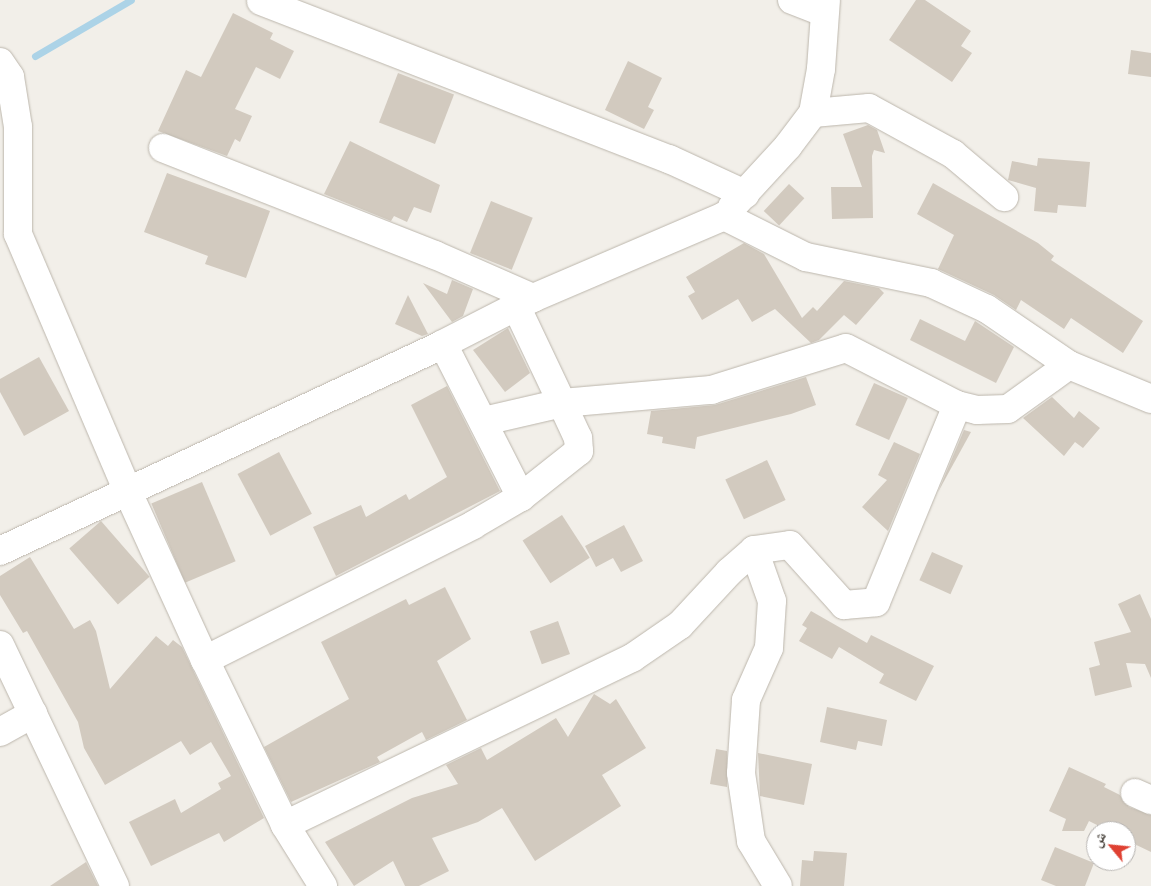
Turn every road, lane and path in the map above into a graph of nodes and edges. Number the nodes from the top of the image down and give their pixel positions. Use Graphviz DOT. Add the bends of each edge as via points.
graph roads {
  1 [pos="792,0"];
  2 [pos="261,1"];
  3 [pos="824,6"];
  4 [pos="0,62"];
  5 [pos="813,113"];
  6 [pos="163,148"];
  7 [pos="745,194"];
  8 [pos="1004,197"];
  9 [pos="724,216"];
  10 [pos="524,302"];
  11 [pos="443,344"];
  12 [pos="1069,365"];
  13 [pos="1151,399"];
  14 [pos="562,403"];
  15 [pos="957,405"];
  16 [pos="484,421"];
  17 [pos="127,490"];
  18 [pos="521,497"];
  19 [pos="0,550"];
  20 [pos="754,550"];
  21 [pos="0,645"];
  22 [pos="205,660"];
  23 [pos="33,714"];
  24 [pos="0,732"];
  25 [pos="286,825"];
  26 [pos="115,886"];
  27 [pos="324,886"];
  28 [pos="778,886"];
  1 -- 3 [label="street"];
  2 -- 7 [label="street" via="669,159"];
  3 -- 5 [label="street"];
  4 -- 17 [label="street" via="10,78 18,127 18,234"];
  5 -- 7 [label="street"];
  5 -- 8 [label="street" via="869,108 953,154"];
  6 -- 10 [label="street" via="435,255"];
  7 -- 9 [label="street"];
  9 -- 10 [label="street"];
  9 -- 12 [label="street" via="806,257 931,283 987,310"];
  10 -- 11 [label="street"];
  10 -- 14 [label="street"];
  11 -- 16 [label="street"];
  11 -- 17 [label="street"];
  12 -- 13 [label="street"];
  12 -- 15 [label="street" via="1008,409 977,410"];
  14 -- 15 [label="street" via="712,390 846,348"];
  14 -- 16 [label="street"];
  14 -- 18 [label="street" via="578,438 579,451"];
  15 -- 20 [label="street" via="876,602 844,605 790,545"];
  16 -- 18 [label="street"];
  17 -- 19 [label="street"];
  17 -- 22 [label="street"];
  18 -- 22 [label="street" via="473,525"];
  20 -- 25 [label="street" via="680,625 632,658"];
  20 -- 28 [label="street" via="772,600 769,648 746,700 741,772 751,841"];
  21 -- 23 [label="street"];
  22 -- 25 [label="street"];
  23 -- 24 [label="street"];
  23 -- 26 [label="street"];
  25 -- 27 [label="street"];
}
